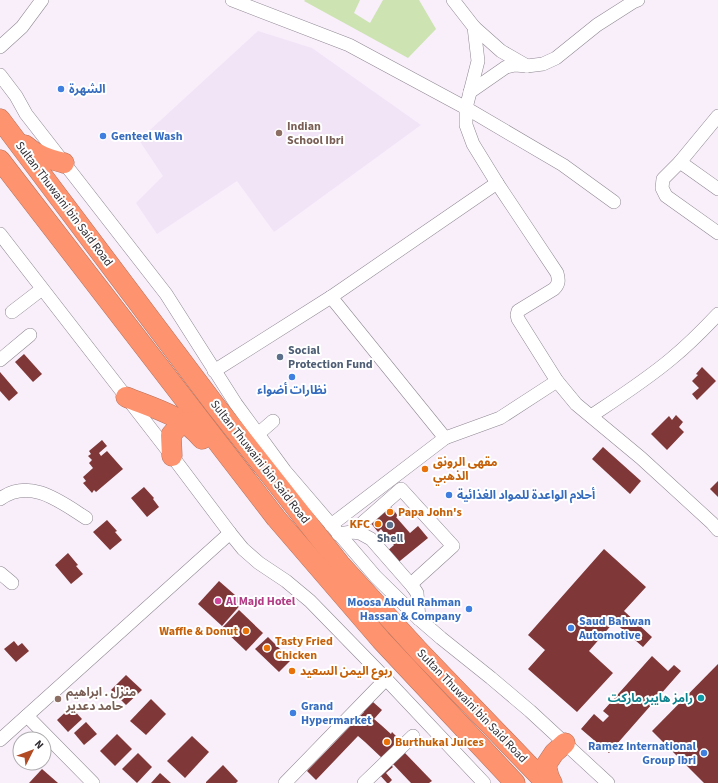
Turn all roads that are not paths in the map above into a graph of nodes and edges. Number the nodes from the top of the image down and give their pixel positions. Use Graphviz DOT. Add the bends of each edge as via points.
graph roads {
  1 [pos="42,0"];
  2 [pos="232,0"];
  3 [pos="453,0"];
  4 [pos="638,0"];
  5 [pos="474,27"];
  6 [pos="0,47"];
  7 [pos="527,66"];
  8 [pos="0,75"];
  9 [pos="470,92"];
  10 [pos="16,96"];
  11 [pos="466,108"];
  12 [pos="718,116"];
  13 [pos="0,119"];
  14 [pos="0,160"];
  15 [pos="680,162"];
  16 [pos="64,163"];
  17 [pos="498,183"];
  18 [pos="94,188"];
  19 [pos="718,189"];
  20 [pos="614,202"];
  21 [pos="0,234"];
  22 [pos="718,234"];
  23 [pos="42,289"];
  24 [pos="166,294"];
  25 [pos="332,297"];
  26 [pos="12,312"];
  27 [pos="715,323"];
  28 [pos="30,335"];
  29 [pos="0,360"];
  30 [pos="214,371"];
  31 [pos="557,381"];
  32 [pos="126,397"];
  33 [pos="591,416"];
  34 [pos="273,421"];
  35 [pos="185,422"];
  36 [pos="258,434"];
  37 [pos="445,438"];
  38 [pos="172,456"];
  39 [pos="0,498"];
  40 [pos="86,518"];
  41 [pos="334,529"];
  42 [pos="718,530"];
  43 [pos="352,532"];
  44 [pos="230,533"];
  45 [pos="0,573"];
  46 [pos="12,583"];
  47 [pos="413,587"];
  48 [pos="419,619"];
  49 [pos="381,640"];
  50 [pos="386,679"];
  51 [pos="27,716"];
  52 [pos="413,736"];
  53 [pos="0,740"];
  54 [pos="565,743"];
  55 [pos="93,783"];
  56 [pos="285,783"];
  57 [pos="364,783"];
  58 [pos="484,783"];
  59 [pos="515,783"];
  60 [pos="546,783"];
  61 [pos="552,783"];
  62 [pos="608,783"];
  1 -- 6 [label="street" via="22,28"];
  2 -- 11 [label="street" via="349,45"];
  3 -- 5 [label="street"];
  4 -- 7 [label="street" via="597,25 556,58 543,64"];
  5 -- 7 [label="street" via="501,51"];
  5 -- 9 [label="street" via="478,61"];
  7 -- 9 [label="street" via="515,65 506,68"];
  8 -- 10 [label="street"];
  9 -- 11 [label="street"];
  10 -- 16 [label="street" via="26,114"];
  10 -- 18 [label="street" via="38,118"];
  11 -- 17 [label="street" via="466,125 473,144"];
  11 -- 20 [label="street" via="563,164"];
  12 -- 15 [label="street"];
  13 -- 16 [label="highway" via="30,150 44,158"];
  13 -- 60 [label="highway, Sultan Thuwaini bin Said Road" via="215,406 340,564 420,652"];
  14 -- 49 [label="highway, Sultan Thuwaini bin Said Road" via="276,518"];
  15 -- 19 [label="street"];
  15 -- 22 [label="street" via="663,179 662,188 666,196"];
  16 -- 18 [label="street" via="77,170"];
  16 -- 24 [label="street"];
  17 -- 25 [label="street"];
  17 -- 31 [label="street" via="559,279 554,289 518,311 517,315"];
  18 -- 24 [label="street" via="150,262"];
  21 -- 23 [label="street"];
  23 -- 26 [label="street"];
  23 -- 32 [label="street"];
  24 -- 30 [label="street"];
  25 -- 30 [label="street"];
  25 -- 37 [label="street"];
  27 -- 33 [label="street" via="672,359"];
  28 -- 29 [label="street"];
  30 -- 36 [label="street"];
  31 -- 33 [label="street" via="576,404"];
  31 -- 37 [label="street" via="500,418"];
  32 -- 35 [label="highway"];
  32 -- 38 [label="street"];
  33 -- 42 [label="street" via="641,458"];
  34 -- 36 [label="street"];
  35 -- 38 [label="highway" via="171,435"];
  35 -- 49 [label="highway" via="196,431 329,595"];
  36 -- 41 [label="street" via="285,471"];
  37 -- 41 [label="street"];
  38 -- 44 [label="street"];
  39 -- 40 [label="street" via="17,490 30,490 64,504"];
  41 -- 43 [label="street"];
  41 -- 48 [label="street" via="376,577"];
  43 -- 47 [label="street" via="371,539"];
  43 -- 47 [label="street" via="401,489 452,546 411,584"];
  44 -- 50 [label="street" via="259,563 310,601"];
  44 -- 51 [label="street"];
  45 -- 46 [label="street"];
  47 -- 48 [label="street" via="417,594"];
  48 -- 54 [label="street"];
  49 -- 59 [label="highway, Sultan Thuwaini bin Said Road"];
  50 -- 56 [label="street"];
  50 -- 58 [label="street"];
  51 -- 53 [label="street"];
  51 -- 55 [label="street"];
  52 -- 57 [label="street"];
  54 -- 61 [label="highway" via="546,765"];
  54 -- 62 [label="street"];
}
